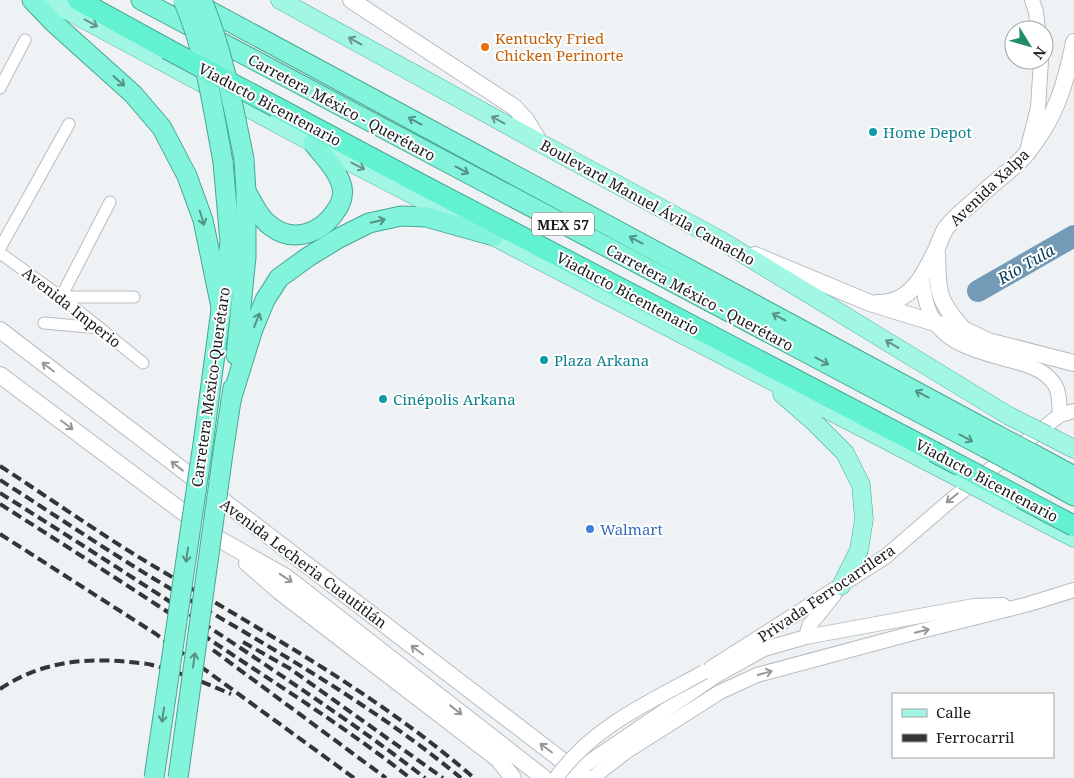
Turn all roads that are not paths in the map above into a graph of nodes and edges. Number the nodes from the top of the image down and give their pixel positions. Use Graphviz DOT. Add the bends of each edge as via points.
graph roads {
  1 [pos="32,0"];
  2 [pos="48,0"];
  3 [pos="78,0"];
  4 [pos="141,0"];
  5 [pos="183,0"];
  6 [pos="190,0"];
  7 [pos="202,0"];
  8 [pos="280,0"];
  9 [pos="351,0"];
  10 [pos="1032,0"];
  11 [pos="1037,20"];
  12 [pos="25,40"];
  13 [pos="1074,42"];
  14 [pos="1040,70"];
  15 [pos="0,88"];
  16 [pos="69,124"];
  17 [pos="313,143"];
  18 [pos="540,143"];
  19 [pos="1026,154"];
  20 [pos="246,191"];
  21 [pos="110,202"];
  22 [pos="494,236"];
  23 [pos="722,241"];
  24 [pos="0,248"];
  25 [pos="936,249"];
  26 [pos="0,253"];
  27 [pos="922,278"];
  28 [pos="61,297"];
  29 [pos="134,297"];
  30 [pos="870,303"];
  31 [pos="221,307"];
  32 [pos="935,322"];
  33 [pos="44,323"];
  34 [pos="100,328"];
  35 [pos="964,329"];
  36 [pos="0,330"];
  37 [pos="143,363"];
  38 [pos="1074,363"];
  39 [pos="759,374"];
  40 [pos="0,375"];
  41 [pos="231,400"];
  42 [pos="1074,411"];
  43 [pos="1060,415"];
  44 [pos="991,441"];
  45 [pos="1074,449"];
  46 [pos="1031,463"];
  47 [pos="1074,476"];
  48 [pos="1074,496"];
  49 [pos="1074,526"];
  50 [pos="219,538"];
  51 [pos="1074,538"];
  52 [pos="841,586"];
  53 [pos="1074,590"];
  54 [pos="1029,604"];
  55 [pos="806,637"];
  56 [pos="577,776"];
  57 [pos="154,778"];
  58 [pos="178,778"];
  59 [pos="513,778"];
  60 [pos="544,778"];
  61 [pos="556,778"];
  62 [pos="592,778"];
  1 -- 31 [label="highway, one-way" via="133,94 162,128 187,176 203,220"];
  2 -- 17 [label="main road, one-way"];
  3 -- 49 [label="highway, Viaducto Bicentenario, bridge" via="426,187"];
  4 -- 44 [label="highway, Carretera México - Querétaro / MEX 57, one-way"];
  5 -- 31 [label="highway, Carretera México-Querétaro, bridge" via="208,81 223,162 230,242"];
  44 -- 6 [label="highway, Carretera México - Querétaro / MEX 57, one-way"];
  7 -- 20 [label="highway, Carretera México-Querétaro, bridge" via="230,88 244,159"];
  18 -- 8 [label="main road, Boulevard Manuel Ávila Camacho, one-way"];
  9 -- 18 [label="main road" via="514,107"];
  10 -- 11 [label="street"];
  12 -- 15 [label="street"];
  13 -- 19 [label="main road, Avenida Xalpa" via="1059,101"];
  14 -- 19 [label="street" via="1038,108"];
  16 -- 24 [label="street"];
  17 -- 20 [label="highway" via="337,172 343,190 340,206 329,222 315,231 287,235 260,215"];
  17 -- 22 [label="main road, one-way"];
  18 -- 23 [label="main road, Boulevard Manuel Ávila Camacho"];
  19 -- 25 [label="main road, Avenida Xalpa" via="955,218"];
  20 -- 41 [label="highway, Carretera México-Querétaro" via="246,257"];
  21 -- 28 [label="street"];
  22 -- 39 [label="main road"];
  41 -- 22 [label="highway, one-way" via="265,300 279,278 308,257 369,224 402,216 426,217"];
  23 -- 30 [label="main road"];
  45 -- 23 [label="main road, Boulevard Manuel Ávila Camacho, one-way, bridge" via="1009,416"];
  25 -- 27 [label="main road, Avenida Xalpa"];
  25 -- 35 [label="main road" via="940,295 946,310"];
  26 -- 28 [label="street, Avenida Imperio"];
  27 -- 30 [label="main road, Avenida Xalpa" via="896,301"];
  27 -- 32 [label="street" via="925,300"];
  28 -- 29 [label="street"];
  28 -- 34 [label="street, Avenida Imperio"];
  30 -- 32 [label="main road"];
  31 -- 57 [label="highway, Carretera México-Querétaro, one-way, bridge"];
  32 -- 35 [label="main road"];
  32 -- 43 [label="street" via="951,338 970,349 1032,366 1047,375 1056,386"];
  33 -- 34 [label="street"];
  34 -- 37 [label="street, Avenida Imperio"];
  35 -- 38 [label="main road" via="988,341"];
  56 -- 36 [label="main road, Avenida Lecheria Cuautitlán, one-way"];
  39 -- 51 [label="main road, bridge"];
  39 -- 52 [label="main road" via="845,453 860,486 864,519 859,550"];
  40 -- 50 [label="main road, Avenida Lecheria Cuautitlán, one-way"];
  58 -- 41 [label="highway, Carretera México-Querétaro, one-way, bridge"];
  42 -- 43 [label="street"];
  43 -- 52 [label="street, Privada Ferrocarrilera, one-way" via="951,500 885,557"];
  44 -- 46 [label="highway, Carretera México - Querétaro / MEX 57, bridge"];
  46 -- 47 [label="highway, Carretera México - Querétaro / MEX 57"];
  46 -- 48 [label="highway, Carretera México - Querétaro / MEX 57"];
  50 -- 59 [label="main road" via="278,591 498,758"];
  50 -- 60 [label="main road, Avenida Lecheria Cuautitlán, one-way" via="286,577"];
  52 -- 55 [label="street" via="809,626"];
  52 -- 61 [label="street, Privada Ferrocarrilera, bridge" via="704,672 622,716 582,747"];
  53 -- 54 [label="street"];
  54 -- 55 [label="street" via="974,606"];
  62 -- 54 [label="street, one-way" via="627,751 720,692 757,675"];
  55 -- 56 [label="street" via="764,649 717,675"];
}
